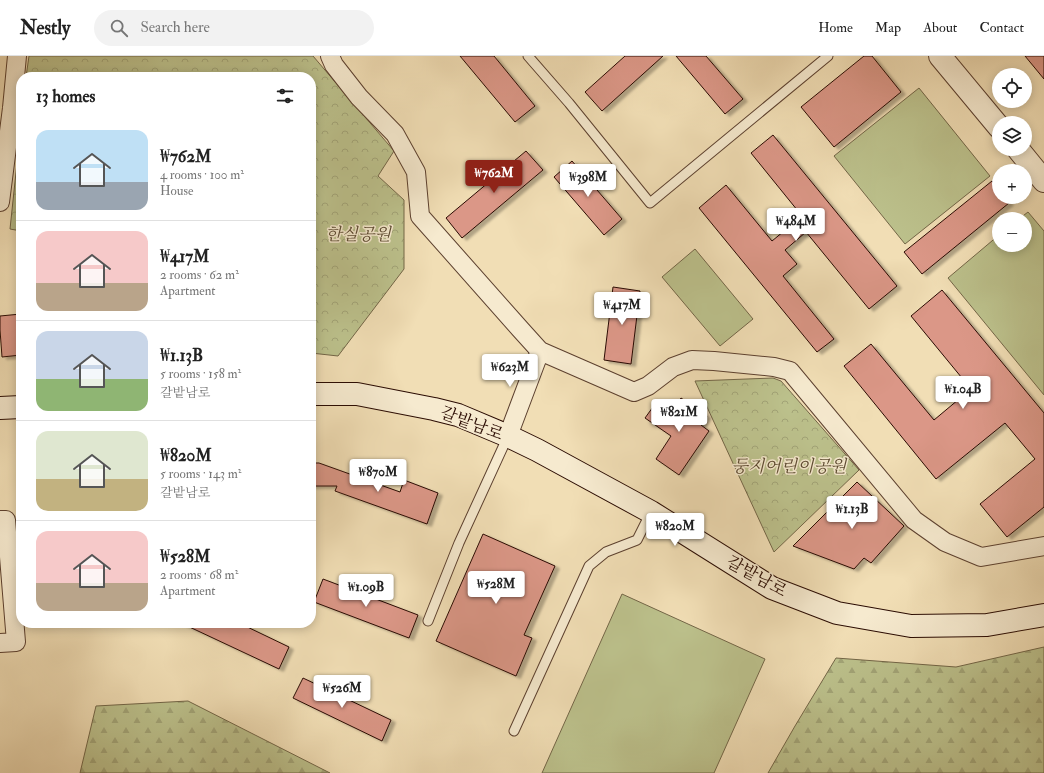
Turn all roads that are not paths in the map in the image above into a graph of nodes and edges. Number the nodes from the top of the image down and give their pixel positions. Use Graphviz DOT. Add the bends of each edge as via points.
graph roads {
  1 [pos="17,56"];
  2 [pos="330,56"];
  3 [pos="528,56"];
  4 [pos="828,56"];
  5 [pos="940,56"];
  6 [pos="992,119"];
  7 [pos="1024,156"];
  8 [pos="1044,181"];
  9 [pos="0,202"];
  10 [pos="540,350"];
  11 [pos="316,394"];
  12 [pos="0,408"];
  13 [pos="16,408"];
  14 [pos="508,436"];
  15 [pos="650,512"];
  16 [pos="0,520"];
  17 [pos="1044,546"];
  18 [pos="1044,615"];
  19 [pos="428,621"];
  20 [pos="0,643"];
  21 [pos="514,731"];
  1 -- 9 [label="street"];
  2 -- 10 [label="street" via="359,97 395,134 416,172 420,216"];
  3 -- 4 [label="lane" via="650,203"];
  5 -- 6 [label="main road"];
  7 -- 8 [label="main road"];
  10 -- 14 [label="street"];
  10 -- 17 [label="street" via="634,392 648,386 673,367 692,360 774,367 790,371 914,520 945,542 981,557"];
  11 -- 14 [label="main road, 갈밭남로" via="357,394 434,409 458,415"];
  12 -- 13 [label="main road"];
  14 -- 15 [label="main road, 갈밭남로"];
  14 -- 19 [label="lane" via="459,543"];
  15 -- 18 [label="main road, 갈밭남로" via="772,588 837,613 911,626 987,625"];
  15 -- 21 [label="lane" via="637,540 606,552 589,566"];
  16 -- 20 [label="street" via="6,520 16,642"];
}
